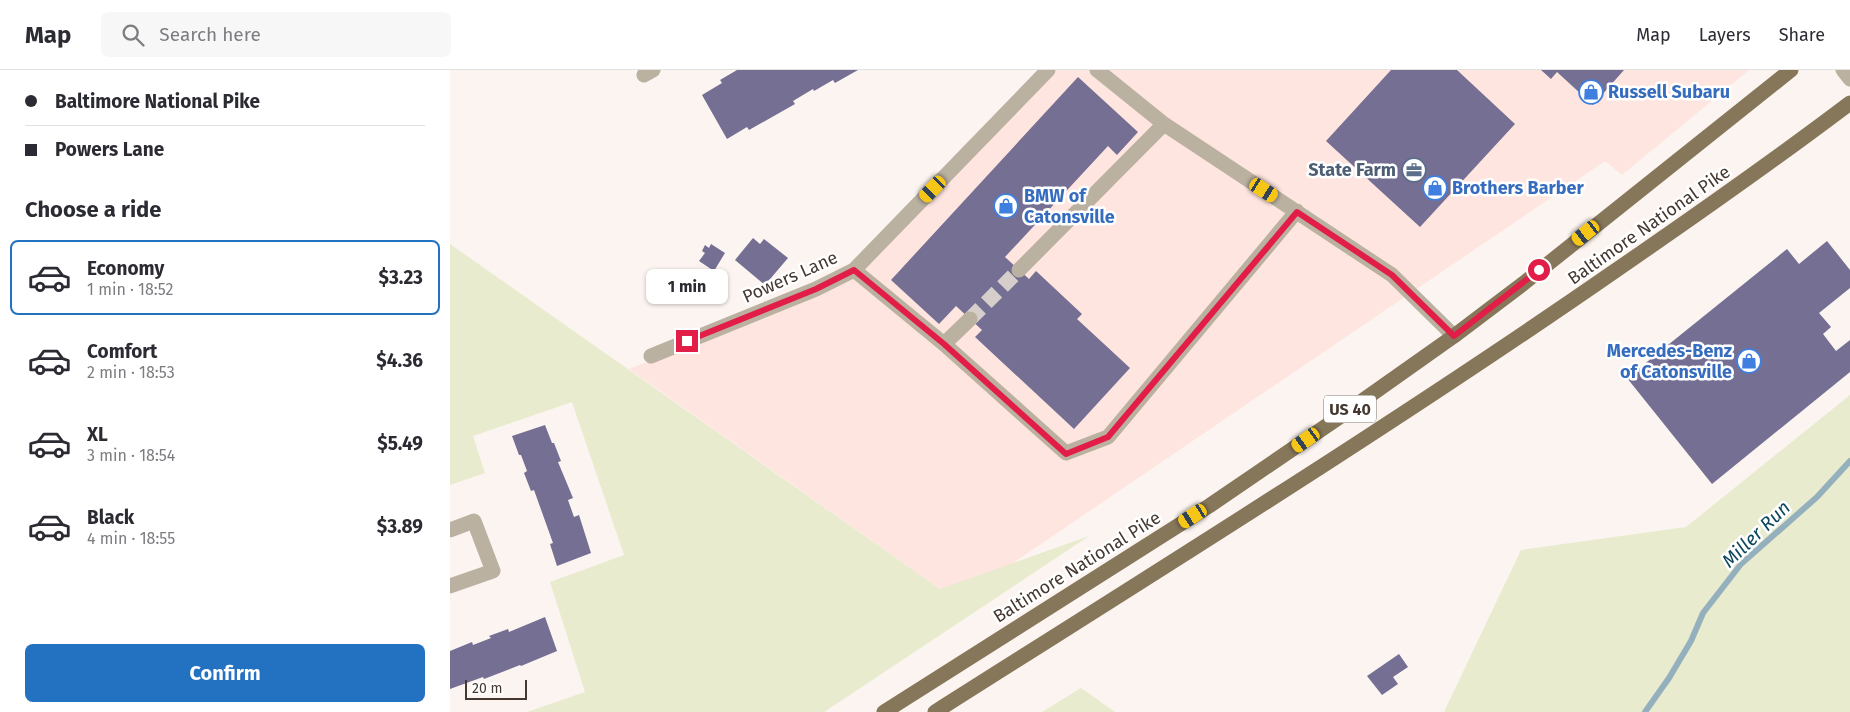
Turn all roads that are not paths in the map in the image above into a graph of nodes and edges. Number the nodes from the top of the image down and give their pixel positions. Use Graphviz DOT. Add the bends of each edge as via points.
graph roads {
  1 [pos="1048,70"];
  2 [pos="1098,70"];
  3 [pos="1791,70"];
  4 [pos="1843,70"];
  5 [pos="1850,79"];
  6 [pos="1850,103"];
  7 [pos="1164,124"];
  8 [pos="1297,212"];
  9 [pos="854,270"];
  10 [pos="1019,270"];
  11 [pos="970,319"];
  12 [pos="1454,336"];
  13 [pos="944,344"];
  14 [pos="651,356"];
  15 [pos="450,530"];
  16 [pos="450,586"];
  17 [pos="884,712"];
  18 [pos="935,712"];
  1 -- 9 [label="street, Powers Lane"];
  2 -- 7 [label="street"];
  3 -- 12 [label="main road, Baltimore National Pike / US 40"];
  4 -- 5 [label="street"];
  6 -- 18 [label="main road, Baltimore National Pike / US 40" via="1732,190 1479,364"];
  7 -- 8 [label="street"];
  7 -- 10 [label="street"];
  8 -- 12 [label="street" via="1392,275"];
  8 -- 13 [label="street" via="1108,437 1066,454"];
  9 -- 13 [label="street"];
  9 -- 14 [label="street, Powers Lane" via="816,289"];
  11 -- 13 [label="street"];
  12 -- 17 [label="main road, Baltimore National Pike / US 40" via="1209,506"];
  15 -- 16 [label="street" via="474,521 492,571"];
}
